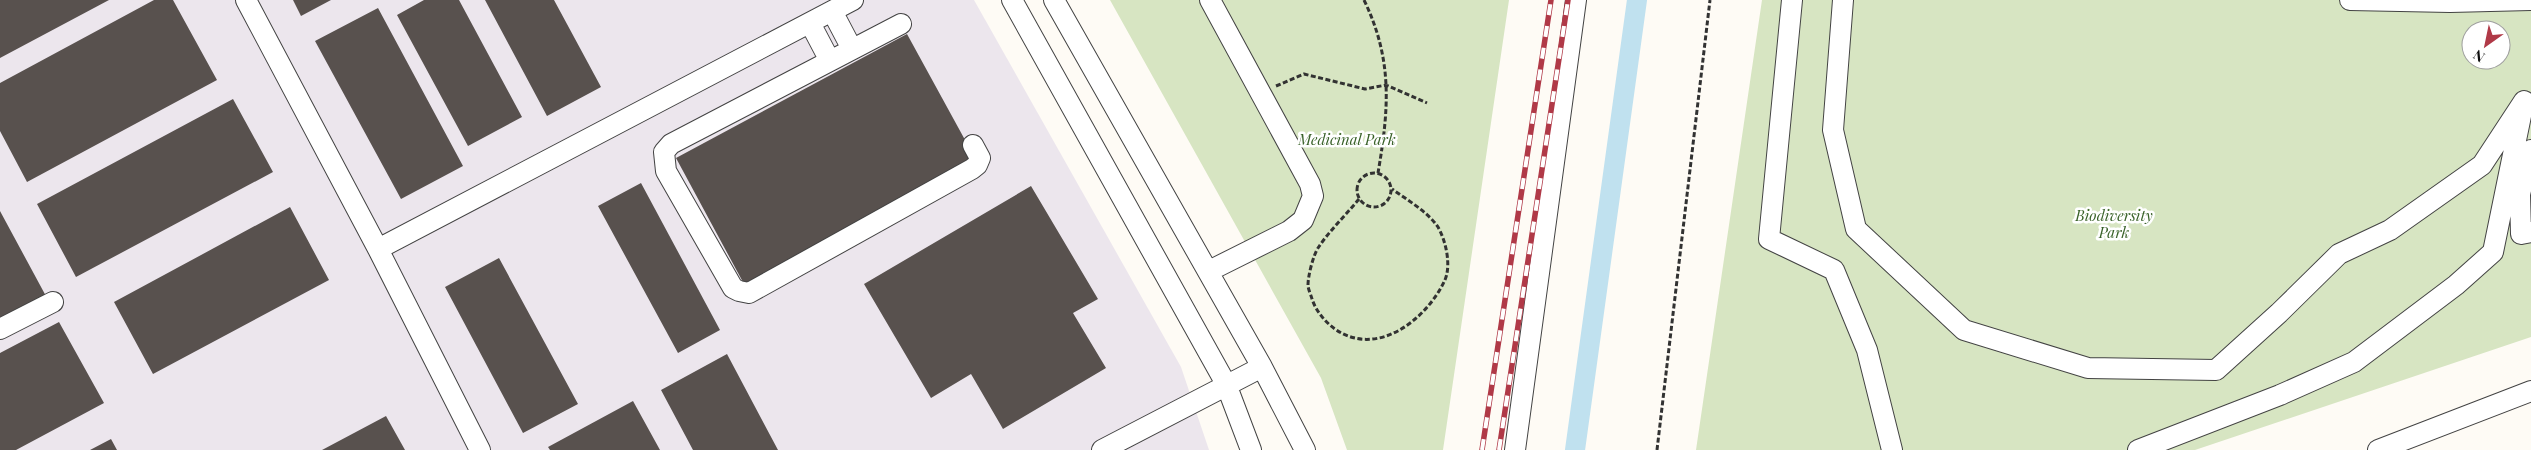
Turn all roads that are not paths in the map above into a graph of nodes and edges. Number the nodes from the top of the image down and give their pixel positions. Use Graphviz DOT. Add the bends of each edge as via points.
graph roads {
  1 [pos="246,0"];
  2 [pos="853,0"];
  3 [pos="1012,0"];
  4 [pos="1054,0"];
  5 [pos="1210,0"];
  6 [pos="1576,0"];
  7 [pos="1792,0"];
  8 [pos="1843,0"];
  9 [pos="2350,0"];
  10 [pos="2531,0"];
  11 [pos="832,11"];
  12 [pos="810,23"];
  13 [pos="901,24"];
  14 [pos="852,49"];
  15 [pos="830,61"];
  16 [pos="973,145"];
  17 [pos="2531,150"];
  18 [pos="2531,232"];
  19 [pos="378,249"];
  20 [pos="1209,272"];
  21 [pos="53,302"];
  22 [pos="0,329"];
  23 [pos="1262,367"];
  24 [pos="1226,384"];
  25 [pos="2531,391"];
  26 [pos="480,450"];
  27 [pos="1102,450"];
  28 [pos="1251,450"];
  29 [pos="1305,450"];
  30 [pos="1515,450"];
  31 [pos="1892,450"];
  32 [pos="2138,450"];
  33 [pos="2378,450"];
  1 -- 19 [label="street"];
  2 -- 11 [label="street"];
  3 -- 24 [label="street"];
  4 -- 20 [label="street"];
  5 -- 20 [label="street" via="1310,184 1313,196 1303,220 1289,231"];
  6 -- 30 [label="street"];
  7 -- 31 [label="street" via="1769,239 1834,270 1867,350"];
  8 -- 32 [label="street" via="1833,130 1856,229 1964,330 2088,368 2216,370 2339,254 2390,230 2482,165 2524,101 2493,252 2456,285 2354,362 2280,395"];
  9 -- 10 [label="street"];
  11 -- 12 [label="street"];
  11 -- 14 [label="street"];
  12 -- 15 [label="street"];
  12 -- 19 [label="street"];
  13 -- 14 [label="street"];
  14 -- 15 [label="street"];
  15 -- 16 [label="street" via="672,144 664,152 666,171 733,288 749,293 972,168 980,158"];
  17 -- 18 [label="street" via="2520,194 2521,234"];
  19 -- 26 [label="street"];
  20 -- 23 [label="street"];
  21 -- 22 [label="street"];
  23 -- 24 [label="street"];
  23 -- 29 [label="street"];
  24 -- 27 [label="street"];
  24 -- 28 [label="street"];
  25 -- 33 [label="street"];
}
